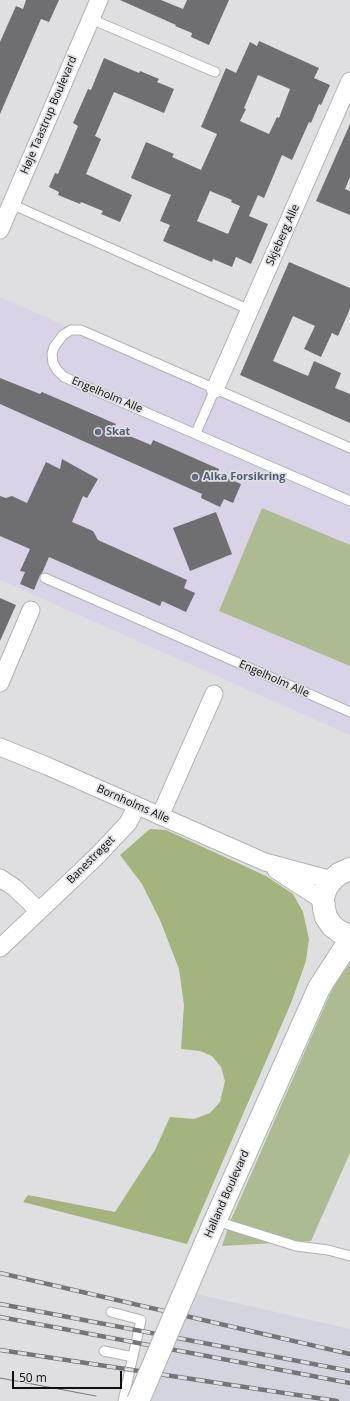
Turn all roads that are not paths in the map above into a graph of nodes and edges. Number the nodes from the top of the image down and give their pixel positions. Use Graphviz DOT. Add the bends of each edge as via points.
graph roads {
  1 [pos="99,0"];
  2 [pos="91,19"];
  3 [pos="215,72"];
  4 [pos="350,81"];
  5 [pos="11,204"];
  6 [pos="0,230"];
  7 [pos="250,310"];
  8 [pos="215,389"];
  9 [pos="196,433"];
  10 [pos="350,448"];
  11 [pos="350,501"];
  12 [pos="45,578"];
  13 [pos="31,610"];
  14 [pos="0,683"];
  15 [pos="214,694"];
  16 [pos="350,712"];
  17 [pos="0,747"];
  18 [pos="137,806"];
  19 [pos="160,816"];
  20 [pos="265,862"];
  21 [pos="350,869"];
  22 [pos="0,878"];
  23 [pos="332,880"];
  24 [pos="324,901"];
  25 [pos="39,911"];
  26 [pos="341,931"];
  27 [pos="350,940"];
  28 [pos="0,948"];
  29 [pos="319,988"];
  30 [pos="214,1224"];
  31 [pos="350,1256"];
  32 [pos="111,1312"];
  33 [pos="104,1350"];
  34 [pos="133,1357"];
  35 [pos="123,1401"];
  36 [pos="138,1401"];
  1 -- 2 [label="street, Høje Taastrup Boulevard"];
  2 -- 3 [label="lane"];
  2 -- 5 [label="street, Høje Taastrup Boulevard"];
  4 -- 7 [label="street, Skjeberg Alle"];
  5 -- 6 [label="street, Høje Taastrup Boulevard"];
  5 -- 7 [label="lane"];
  7 -- 8 [label="street, Skjeberg Alle"];
  8 -- 9 [label="lane"];
  8 -- 9 [label="lane, Engelholm Alle" via="81,330 71,330 63,334 54,347 53,362 64,377"];
  8 -- 10 [label="lane, Engelholm Alle"];
  9 -- 11 [label="lane, Engelholm Alle"];
  12 -- 16 [label="lane, Engelholm Alle"];
  13 -- 14 [label="street"];
  15 -- 19 [label="street"];
  17 -- 18 [label="street, Bornholms Alle"];
  18 -- 19 [label="street, Bornholms Alle"];
  18 -- 25 [label="street, Banestrøget" via="128,823"];
  19 -- 20 [label="street, Bornholms Alle"];
  20 -- 23 [label="street, Bornholms Alle"];
  20 -- 24 [label="street, Bornholms Alle"];
  21 -- 23 [label="street"];
  22 -- 25 [label="street"];
  23 -- 24 [label="street" via="326,888"];
  24 -- 26 [label="street" via="326,918"];
  25 -- 28 [label="street, Banestrøget"];
  26 -- 29 [label="street, Halland Boulevard"];
  27 -- 29 [label="street, Halland Boulevard"];
  29 -- 30 [label="street, Halland Boulevard"];
  30 -- 31 [label="lane" via="229,1225 296,1246"];
  30 -- 36 [label="street, Halland Boulevard, bridge"];
  32 -- 34 [label="lane" via="141,1320"];
  33 -- 34 [label="lane"];
  34 -- 35 [label="lane"];
}
